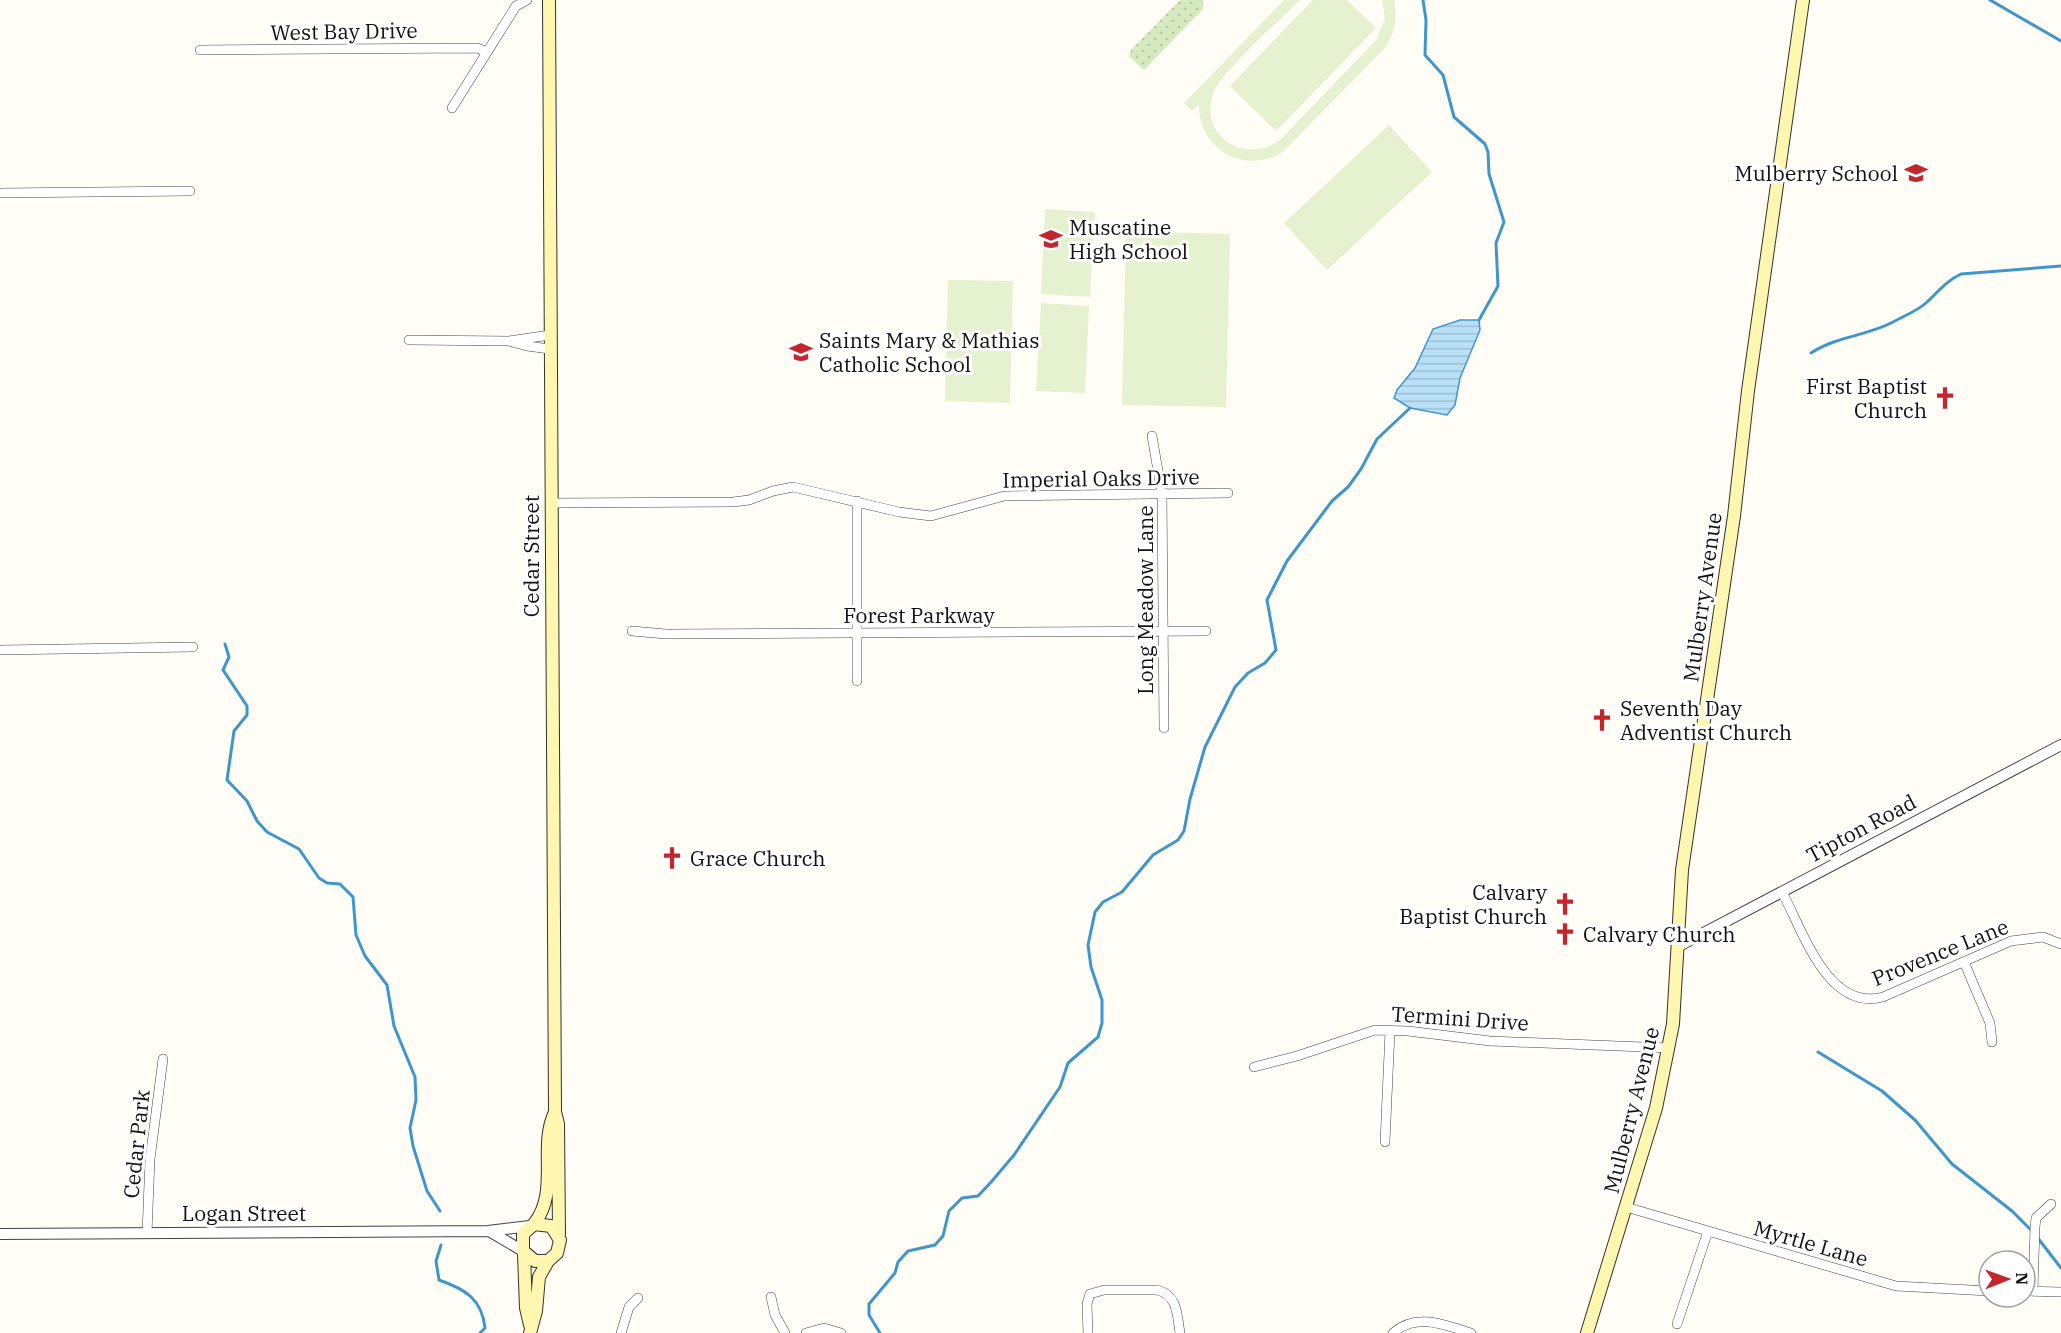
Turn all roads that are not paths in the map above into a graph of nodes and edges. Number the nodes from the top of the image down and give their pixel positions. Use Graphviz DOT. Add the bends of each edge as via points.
graph roads {
  1 [pos="526,0"];
  2 [pos="549,0"];
  3 [pos="1803,0"];
  4 [pos="200,51"];
  5 [pos="488,52"];
  6 [pos="452,108"];
  7 [pos="190,191"];
  8 [pos="0,193"];
  9 [pos="550,334"];
  10 [pos="409,340"];
  11 [pos="509,340"];
  12 [pos="550,349"];
  13 [pos="1152,436"];
  14 [pos="1228,493"];
  15 [pos="1162,494"];
  16 [pos="857,501"];
  17 [pos="551,503"];
  18 [pos="632,631"];
  19 [pos="1206,631"];
  20 [pos="1162,632"];
  21 [pos="857,633"];
  22 [pos="193,647"];
  23 [pos="0,650"];
  24 [pos="857,681"];
  25 [pos="1164,728"];
  26 [pos="2061,745"];
  27 [pos="1782,892"];
  28 [pos="2061,944"];
  29 [pos="1679,946"];
  30 [pos="1964,962"];
  31 [pos="1390,1031"];
  32 [pos="1992,1042"];
  33 [pos="1669,1048"];
  34 [pos="163,1059"];
  35 [pos="1254,1067"];
  36 [pos="555,1112"];
  37 [pos="1385,1142"];
  38 [pos="2051,1204"];
  39 [pos="1626,1207"];
  40 [pos="532,1225"];
  41 [pos="488,1231"];
  42 [pos="1708,1231"];
  43 [pos="147,1233"];
  44 [pos="0,1234"];
  45 [pos="559,1234"];
  46 [pos="2033,1249"];
  47 [pos="524,1252"];
  48 [pos="548,1261"];
  49 [pos="1977,1290"];
  50 [pos="2037,1291"];
  51 [pos="2061,1292"];
  52 [pos="771,1297"];
  53 [pos="638,1298"];
  54 [pos="1677,1324"];
  55 [pos="530,1330"];
  56 [pos="621,1333"];
  57 [pos="785,1333"];
  58 [pos="806,1333"];
  59 [pos="841,1333"];
  60 [pos="1088,1333"];
  61 [pos="1180,1333"];
  62 [pos="1393,1333"];
  63 [pos="1471,1333"];
  64 [pos="1587,1333"];
  1 -- 5 [label="street" via="516,6"];
  2 -- 9 [label="main road, Cedar Street"];
  3 -- 29 [label="main road, Mulberry Avenue" via="1682,870"];
  4 -- 5 [label="street, West Bay Drive" via="477,48"];
  5 -- 6 [label="street"];
  7 -- 8 [label="street"];
  9 -- 11 [label="street"];
  9 -- 12 [label="main road, Cedar Street"];
  10 -- 11 [label="street"];
  11 -- 12 [label="street"];
  12 -- 17 [label="main road, Cedar Street"];
  13 -- 15 [label="street, Long Meadow Lane"];
  14 -- 15 [label="street, Imperial Oaks Drive"];
  15 -- 16 [label="street, Imperial Oaks Drive" via="1004,496 931,516"];
  15 -- 20 [label="street, Long Meadow Lane"];
  16 -- 17 [label="street, Imperial Oaks Drive" via="793,487 733,502"];
  16 -- 21 [label="street"];
  17 -- 36 [label="main road, Cedar Street"];
  18 -- 21 [label="street, Forest Parkway"];
  19 -- 20 [label="street, Forest Parkway"];
  20 -- 21 [label="street, Forest Parkway"];
  20 -- 25 [label="street, Long Meadow Lane"];
  21 -- 24 [label="street"];
  22 -- 23 [label="street"];
  26 -- 27 [label="street, Tipton Road"];
  27 -- 29 [label="street, Tipton Road"];
  27 -- 30 [label="street, Provence Lane" via="1823,969 1854,998 1883,997"];
  28 -- 30 [label="street, Provence Lane" via="2043,938 2024,938"];
  29 -- 33 [label="main road, Mulberry Avenue"];
  30 -- 32 [label="street" via="1990,1023"];
  31 -- 33 [label="street, Termini Drive" via="1490,1041"];
  31 -- 35 [label="street, Termini Drive" via="1362,1032"];
  31 -- 37 [label="street"];
  33 -- 39 [label="main road, Mulberry Avenue" via="1656,1108"];
  34 -- 43 [label="street, Cedar Park" via="150,1159"];
  36 -- 40 [label="main road, Cedar Street" via="549,1123 547,1198 542,1214"];
  36 -- 45 [label="main road, Cedar Street"];
  38 -- 46 [label="street" via="2036,1218"];
  39 -- 42 [label="street, Myrtle Lane"];
  39 -- 64 [label="main road, Mulberry Avenue"];
  40 -- 41 [label="street, Logan Street"];
  40 -- 45 [label="main road" via="551,1226"];
  40 -- 47 [label="main road" via="523,1234"];
  41 -- 43 [label="street, Logan Street"];
  41 -- 47 [label="street"];
  42 -- 49 [label="street, Myrtle Lane" via="1896,1286"];
  42 -- 54 [label="street"];
  43 -- 44 [label="street, Logan Street"];
  45 -- 48 [label="main road" via="560,1247"];
  47 -- 48 [label="main road" via="535,1261"];
  47 -- 55 [label="main road"];
  48 -- 55 [label="main road" via="539,1276"];
  50 -- 51 [label="street"];
  52 -- 57 [label="street" via="775,1316"];
  53 -- 56 [label="street" via="629,1307"];
  58 -- 59 [label="street" via="824,1328"];
  60 -- 61 [label="street" via="1090,1294 1115,1290 1157,1290 1169,1295 1176,1307"];
  62 -- 63 [label="street" via="1405,1324 1424,1321"];
}
